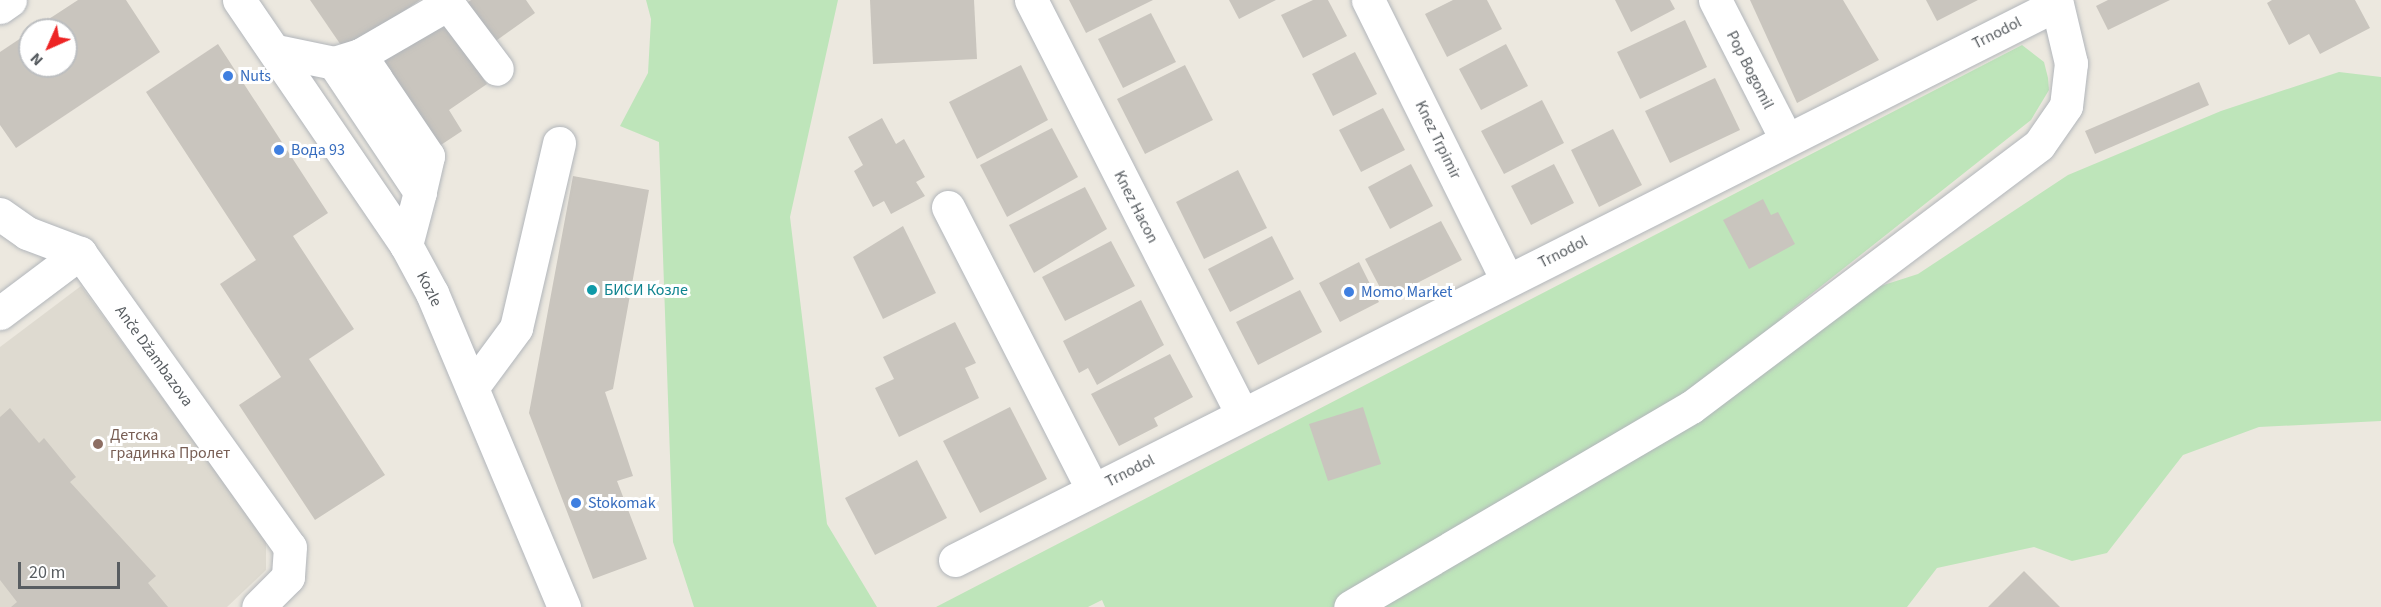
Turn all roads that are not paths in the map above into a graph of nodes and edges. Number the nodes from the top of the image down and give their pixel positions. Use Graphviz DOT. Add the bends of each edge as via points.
graph roads {
  1 [pos="10,0"];
  2 [pos="239,0"];
  3 [pos="1031,0"];
  4 [pos="1368,0"];
  5 [pos="1715,0"];
  6 [pos="2058,1"];
  7 [pos="0,8"];
  8 [pos="276,51"];
  9 [pos="347,59"];
  10 [pos="497,69"];
  11 [pos="1786,139"];
  12 [pos="559,143"];
  13 [pos="948,207"];
  14 [pos="0,214"];
  15 [pos="406,245"];
  16 [pos="80,254"];
  17 [pos="1507,280"];
  18 [pos="0,313"];
  19 [pos="474,385"];
  20 [pos="1242,414"];
  21 [pos="1093,490"];
  22 [pos="956,560"];
  23 [pos="258,607"];
  24 [pos="564,607"];
  25 [pos="1350,607"];
  1 -- 7 [label="street"];
  2 -- 8 [label="street, Kozle"];
  3 -- 20 [label="street, Knez Hacon"];
  4 -- 17 [label="street, Knez Trpimir"];
  5 -- 11 [label="street, Pop Bogomil"];
  6 -- 11 [label="street, Trnodol"];
  6 -- 25 [label="street, Trnodol" via="2071,63 2066,106 2038,145 1691,407"];
  8 -- 9 [label="street"];
  8 -- 15 [label="street, Kozle"];
  9 -- 10 [label="street" via="448,4"];
  9 -- 15 [label="street" via="420,192"];
  11 -- 17 [label="street, Trnodol"];
  12 -- 19 [label="street" via="516,328"];
  13 -- 21 [label="street, Trnodol"];
  14 -- 16 [label="street" via="27,233"];
  15 -- 19 [label="street, Kozle"];
  16 -- 18 [label="street"];
  16 -- 23 [label="street, Anče Džambazova" via="290,547 288,577"];
  17 -- 20 [label="street, Trnodol"];
  19 -- 24 [label="street, Kozle"];
  20 -- 21 [label="street, Trnodol"];
  21 -- 22 [label="street, Trnodol"];
}
